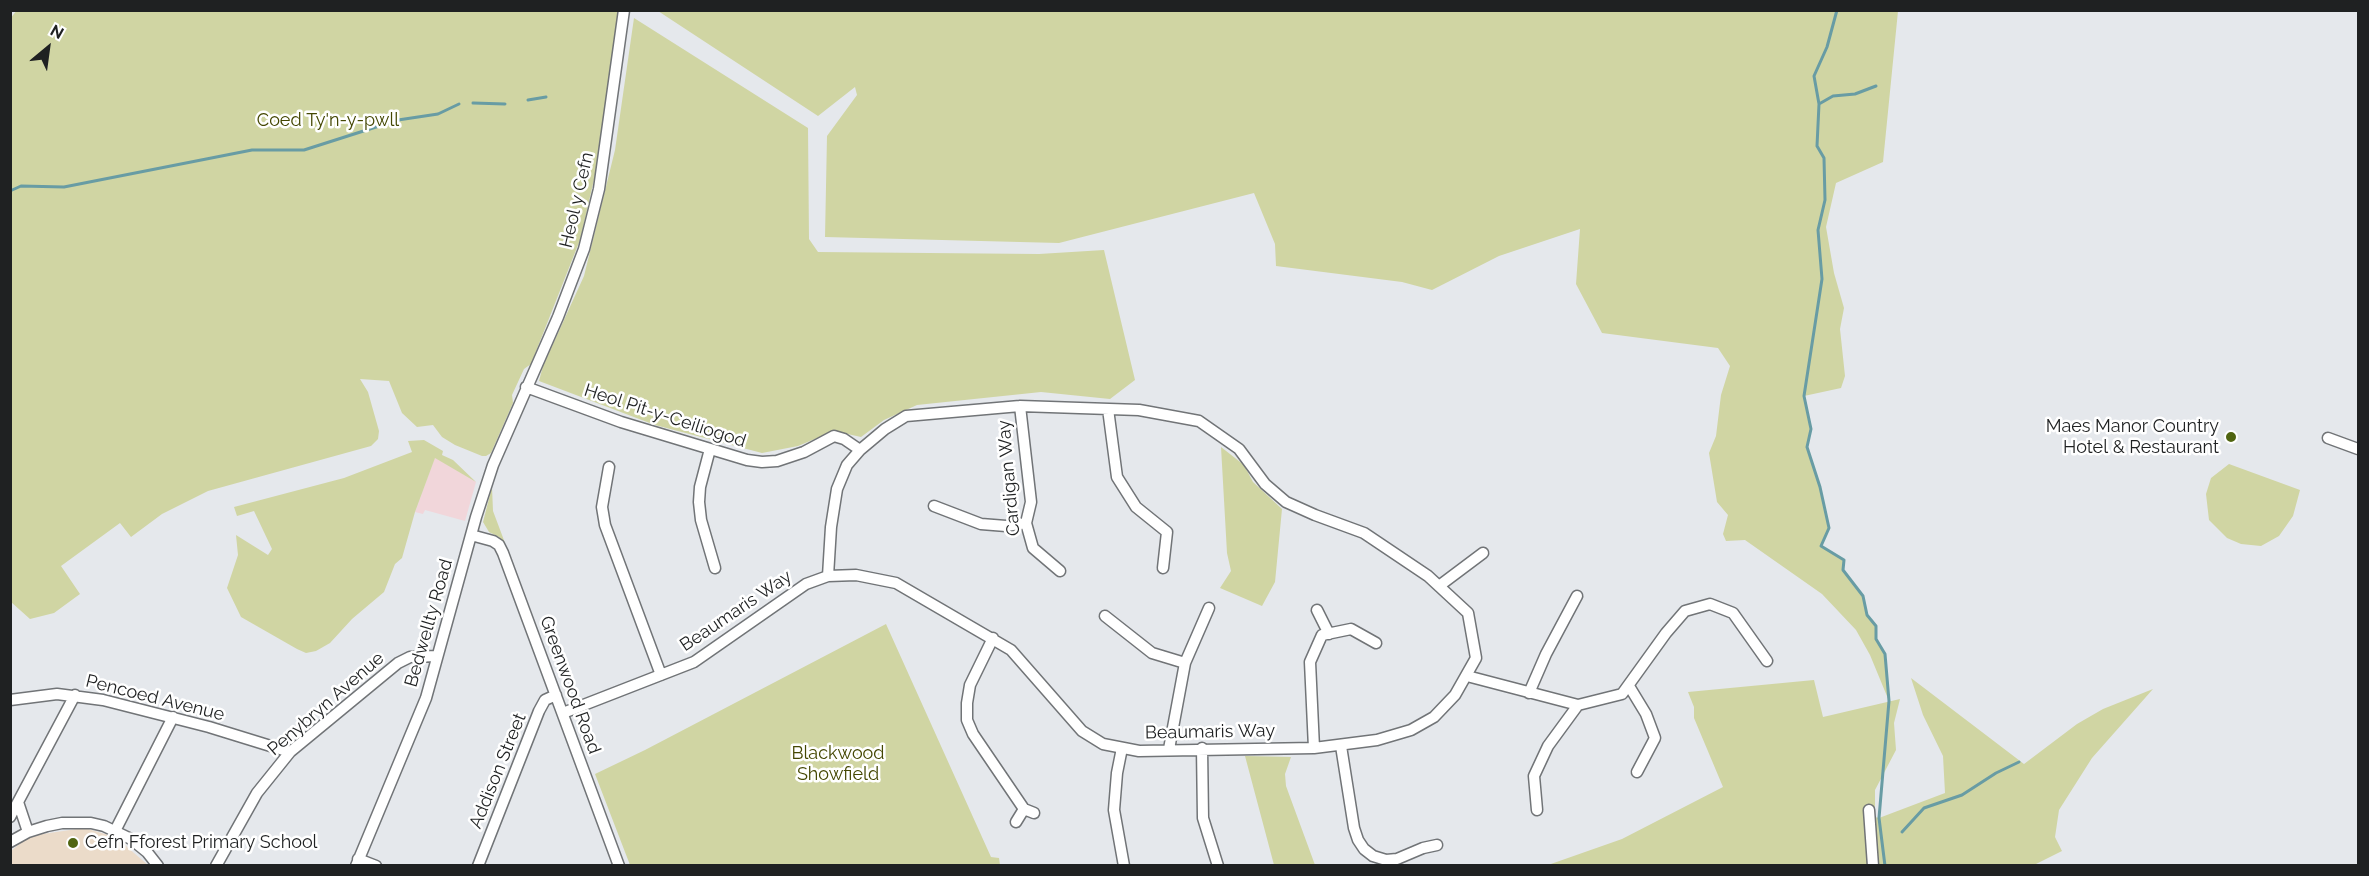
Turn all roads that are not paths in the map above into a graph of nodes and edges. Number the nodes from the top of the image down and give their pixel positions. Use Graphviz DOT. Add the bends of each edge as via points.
graph roads {
  1 [pos="624,10"];
  2 [pos="526,387"];
  3 [pos="1020,406"];
  4 [pos="1108,409"];
  5 [pos="2328,438"];
  6 [pos="710,449"];
  7 [pos="2358,449"];
  8 [pos="860,450"];
  9 [pos="612,473"];
  10 [pos="951,500"];
  11 [pos="934,506"];
  12 [pos="946,511"];
  13 [pos="1026,523"];
  14 [pos="471,535"];
  15 [pos="1483,554"];
  16 [pos="715,568"];
  17 [pos="1163,568"];
  18 [pos="1060,571"];
  19 [pos="828,576"];
  20 [pos="1439,586"];
  21 [pos="1577,596"];
  22 [pos="1209,608"];
  23 [pos="1317,610"];
  24 [pos="1105,616"];
  25 [pos="1329,634"];
  26 [pos="993,638"];
  27 [pos="1376,643"];
  28 [pos="437,656"];
  29 [pos="1767,661"];
  30 [pos="1185,663"];
  31 [pos="661,675"];
  32 [pos="1467,676"];
  33 [pos="1629,686"];
  34 [pos="1529,693"];
  35 [pos="75,695"];
  36 [pos="556,695"];
  37 [pos="10,700"];
  38 [pos="1578,705"];
  39 [pos="563,713"];
  40 [pos="173,717"];
  41 [pos="1341,746"];
  42 [pos="1122,748"];
  43 [pos="1202,748"];
  44 [pos="1314,748"];
  45 [pos="1169,749"];
  46 [pos="290,752"];
  47 [pos="1637,772"];
  48 [pos="18,802"];
  49 [pos="1537,810"];
  50 [pos="1869,810"];
  51 [pos="10,817"];
  52 [pos="1016,822"];
  53 [pos="115,831"];
  54 [pos="28,832"];
  55 [pos="10,842"];
  56 [pos="1437,845"];
  57 [pos="357,862"];
  58 [pos="158,866"];
  59 [pos="216,866"];
  60 [pos="376,866"];
  61 [pos="478,866"];
  62 [pos="619,866"];
  63 [pos="1124,866"];
  64 [pos="1218,866"];
  65 [pos="1873,866"];
  1 -- 2 [label="street, Heol y Cefn" via="592,221 558,317"];
  2 -- 6 [label="street, Heol Pit-y-Ceiliogod"];
  2 -- 14 [label="street, Bedwellty Road" via="484,490"];
  3 -- 4 [label="street"];
  3 -- 8 [label="street" via="906,416"];
  3 -- 13 [label="street, Cardigan Way" via="1031,502"];
  4 -- 17 [label="street" via="1118,477 1136,507 1167,532"];
  4 -- 20 [label="street, Beaumaris Way" via="1139,410 1200,421 1239,449 1265,484 1286,502 1364,533"];
  5 -- 7 [label="street"];
  6 -- 8 [label="street, Heol Pit-y-Ceiliogod" via="762,462 804,452 834,436"];
  6 -- 16 [label="street" via="699,502"];
  8 -- 19 [label="street" via="847,465 837,489"];
  9 -- 31 [label="street" via="602,507 605,525"];
  10 -- 12 [label="street"];
  11 -- 12 [label="street"];
  12 -- 13 [label="street" via="994,526"];
  13 -- 18 [label="street, Cardigan Way" via="1033,548"];
  14 -- 28 [label="street, Bedwellty Road"];
  14 -- 36 [label="street, Greenwood Road" via="499,544"];
  15 -- 20 [label="street"];
  19 -- 26 [label="street, Beaumaris Way" via="856,575 896,583"];
  19 -- 31 [label="street, Beaumaris Way" via="806,584 700,659"];
  20 -- 32 [label="street, Beaumaris Way" via="1468,613 1476,658"];
  21 -- 34 [label="street"];
  22 -- 30 [label="street"];
  23 -- 25 [label="street"];
  24 -- 30 [label="street" via="1152,653"];
  25 -- 27 [label="street" via="1351,629"];
  25 -- 44 [label="street" via="1322,635 1310,662"];
  26 -- 42 [label="street, Beaumaris Way" via="1011,650 1082,731 1103,744"];
  26 -- 52 [label="street" via="970,685 967,720 1029,811"];
  28 -- 46 [label="street, Penybryn Avenue" via="410,657 398,663"];
  28 -- 57 [label="street, Bedwellty Road" via="426,698"];
  29 -- 33 [label="street" via="1732,613 1710,604 1685,611"];
  30 -- 45 [label="street"];
  31 -- 39 [label="street, Beaumaris Way"];
  32 -- 34 [label="street"];
  32 -- 41 [label="street, Beaumaris Way" via="1434,717 1411,730"];
  33 -- 38 [label="street" via="1622,694"];
  33 -- 47 [label="street" via="1655,738"];
  34 -- 38 [label="street"];
  35 -- 37 [label="street, Pencoed Avenue"];
  35 -- 40 [label="street, Pencoed Avenue"];
  35 -- 48 [label="street"];
  36 -- 39 [label="street, Greenwood Road"];
  36 -- 61 [label="street, Addison Street" via="545,700 539,711"];
  38 -- 49 [label="street" via="1548,746 1534,776"];
  39 -- 62 [label="street, Greenwood Road"];
  40 -- 46 [label="street, Pencoed Avenue"];
  40 -- 53 [label="street"];
  41 -- 44 [label="street, Beaumaris Way"];
  41 -- 56 [label="street" via="1354,828 1364,849 1386,860 1408,856 1422,844"];
  42 -- 45 [label="street, Beaumaris Way"];
  42 -- 63 [label="street" via="1114,810"];
  43 -- 44 [label="street, Beaumaris Way"];
  43 -- 45 [label="street, Beaumaris Way"];
  43 -- 64 [label="street" via="1203,818"];
  46 -- 59 [label="street, Penybryn Avenue" via="257,793"];
  48 -- 51 [label="street"];
  48 -- 54 [label="street"];
  50 -- 65 [label="street"];
  53 -- 54 [label="street" via="77,822"];
  53 -- 58 [label="street" via="147,852"];
  54 -- 55 [label="street"];
  57 -- 60 [label="street"];
}
